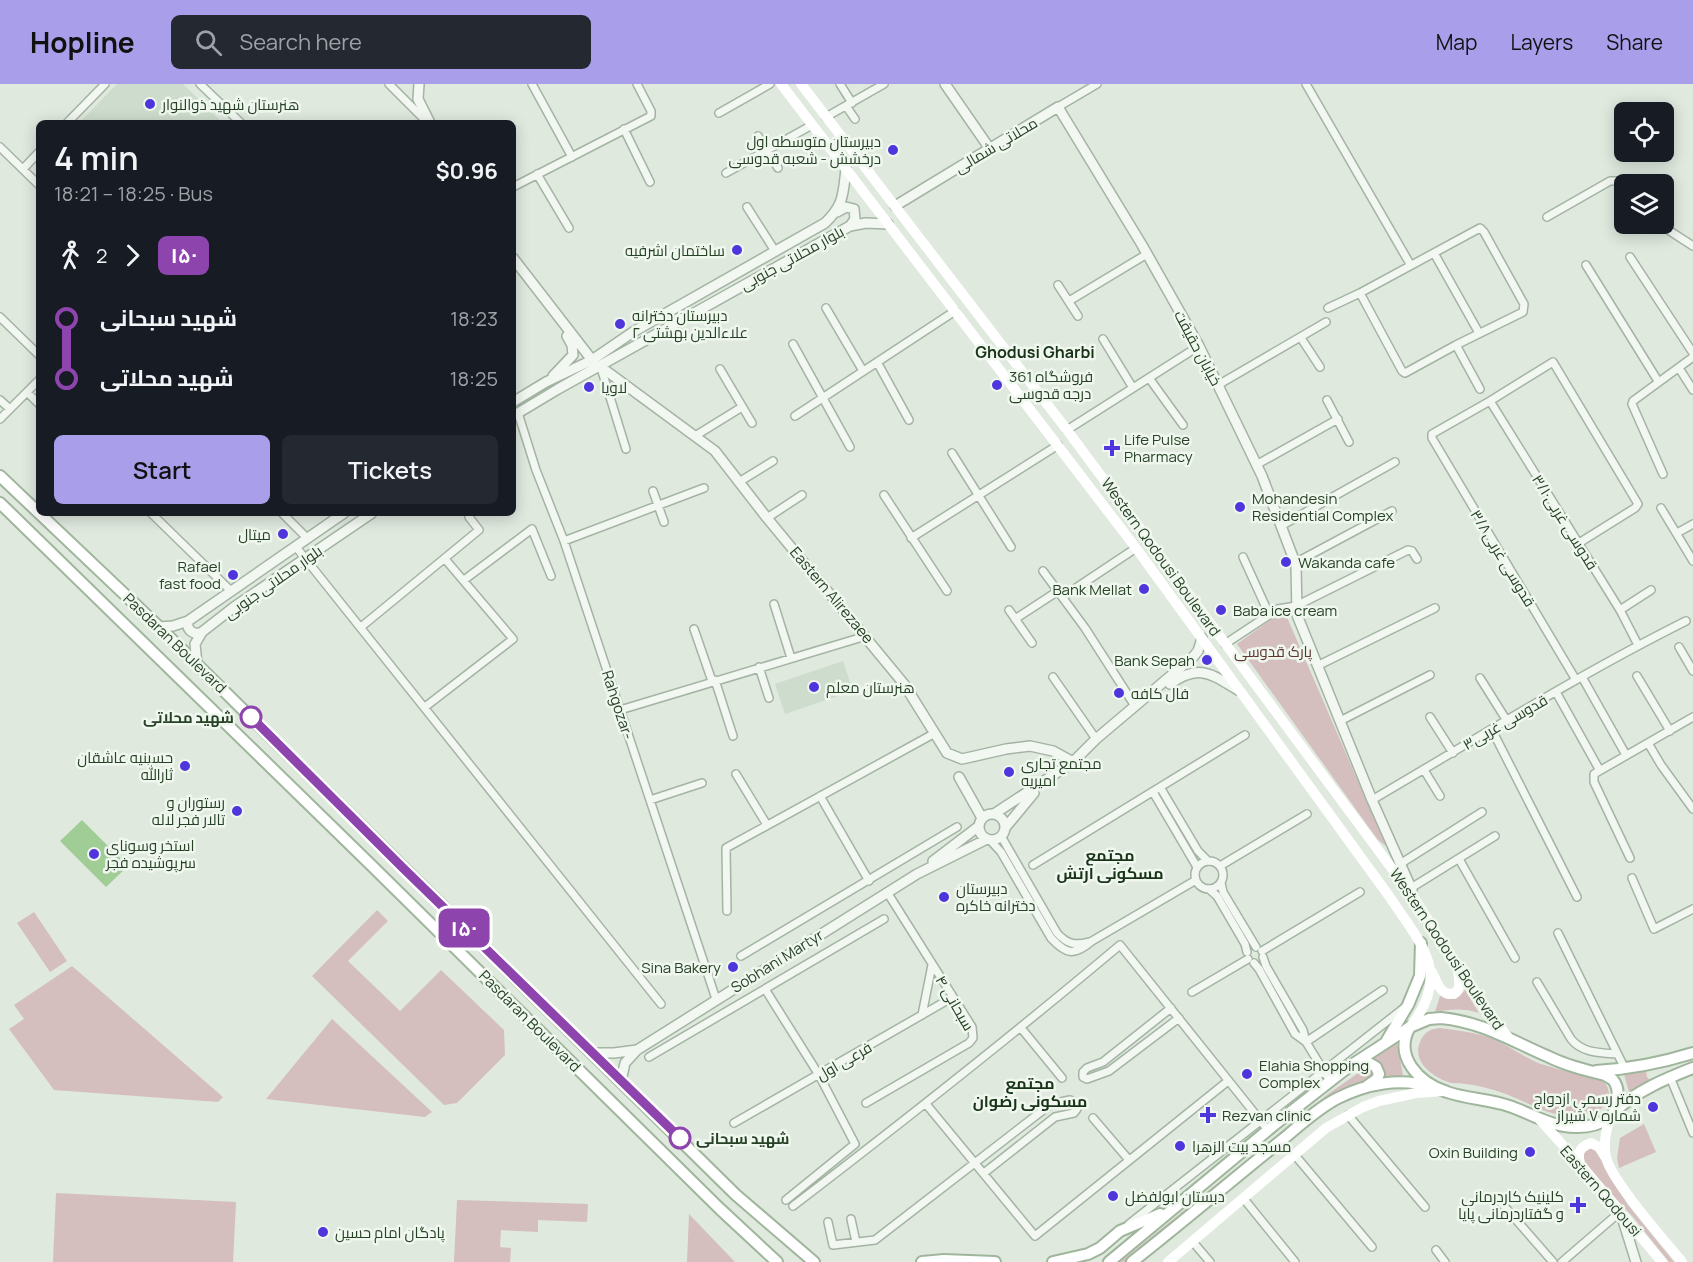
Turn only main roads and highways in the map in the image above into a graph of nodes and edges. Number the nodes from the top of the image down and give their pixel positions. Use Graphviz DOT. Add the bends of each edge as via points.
graph roads {
  1 [pos="781,84"];
  2 [pos="801,84"];
  3 [pos="1017,364"];
  4 [pos="1004,374"];
  5 [pos="0,476"];
  6 [pos="0,503"];
  7 [pos="36,510"];
  8 [pos="42,516"];
  9 [pos="1134,521"];
  10 [pos="1122,530"];
  11 [pos="386,852"];
  12 [pos="373,866"];
  13 [pos="1421,943"];
  14 [pos="1457,965"];
  15 [pos="1432,971"];
  16 [pos="1410,1027"];
  17 [pos="1508,1037"];
  18 [pos="1386,1043"];
  19 [pos="1693,1053"];
  20 [pos="1652,1065"];
  21 [pos="1347,1068"];
  22 [pos="1693,1068"];
  23 [pos="1589,1071"];
  24 [pos="1666,1079"];
  25 [pos="1364,1087"];
  26 [pos="1444,1091"];
  27 [pos="1613,1114"];
  28 [pos="1540,1120"];
  29 [pos="1606,1158"];
  30 [pos="1580,1164"];
  31 [pos="736,1195"];
  32 [pos="720,1209"];
  33 [pos="1172,1209"];
  34 [pos="814,1261"];
  35 [pos="777,1262"];
  36 [pos="922,1262"];
  37 [pos="995,1262"];
  38 [pos="1053,1262"];
  39 [pos="1109,1262"];
  40 [pos="1132,1262"];
  41 [pos="1168,1262"];
  42 [pos="1662,1262"];
  43 [pos="1682,1262"];
  1 -- 4 [label="main road, Western Qodousi Boulevard"];
  2 -- 3 [label="main road, Western Qodousi Boulevard"];
  3 -- 4 [label="main road"];
  3 -- 9 [label="main road, Western Qodousi Boulevard"];
  4 -- 10 [label="main road, Western Qodousi Boulevard"];
  5 -- 7 [label="main road, Pasdaran Boulevard"];
  6 -- 12 [label="main road, Pasdaran Boulevard"];
  8 -- 11 [label="main road, Pasdaran Boulevard"];
  9 -- 10 [label="main road"];
  9 -- 14 [label="main road, Western Qodousi Boulevard" via="1416,901"];
  10 -- 13 [label="main road, Western Qodousi Boulevard"];
  11 -- 12 [label="main road"];
  11 -- 31 [label="main road, Pasdaran Boulevard"];
  12 -- 32 [label="main road, Pasdaran Boulevard"];
  13 -- 15 [label="main road, Western Qodousi Boulevard"];
  13 -- 18 [label="main road" via="1420,976"];
  14 -- 15 [label="main road" via="1460,987 1453,994 1441,990"];
  14 -- 17 [label="main road, Western Qodousi Boulevard" via="1485,1010"];
  15 -- 16 [label="main road, Western Qodousi Boulevard" via="1425,1003"];
  16 -- 17 [label="main road" via="1429,1019 1456,1019"];
  16 -- 18 [label="main road"];
  16 -- 26 [label="main road" via="1404,1043 1407,1062 1417,1074"];
  17 -- 23 [label="main road"];
  18 -- 21 [label="main road"];
  19 -- 20 [label="main road"];
  20 -- 23 [label="main road"];
  20 -- 24 [label="main road" via="1651,1076"];
  21 -- 25 [label="main road" via="1362,1063 1376,1066 1377,1079"];
  21 -- 33 [label="main road"];
  22 -- 24 [label="main road"];
  23 -- 27 [label="main road, Eastern Qodousi" via="1605,1075 1617,1087"];
  24 -- 27 [label="main road" via="1630,1098"];
  25 -- 26 [label="main road" via="1406,1082"];
  25 -- 40 [label="main road" via="1328,1105"];
  26 -- 28 [label="main road" via="1510,1106"];
  26 -- 41 [label="main road" via="1400,1095 1364,1107 1326,1128"];
  27 -- 28 [label="main road" via="1580,1127"];
  27 -- 29 [label="main road, Eastern Qodousi" via="1605,1143"];
  28 -- 30 [label="main road, Eastern Qodousi"];
  29 -- 30 [label="main road" via="1591,1143 1580,1149"];
  29 -- 43 [label="main road, Eastern Qodousi" via="1620,1184"];
  30 -- 42 [label="main road, Eastern Qodousi"];
  31 -- 32 [label="main road"];
  31 -- 34 [label="main road, Pasdaran Boulevard"];
  32 -- 35 [label="main road, Pasdaran Boulevard"];
  33 -- 38 [label="main road" via="1120,1231 1088,1254"];
  33 -- 39 [label="main road"];
  36 -- 37 [label="main road"];
}
